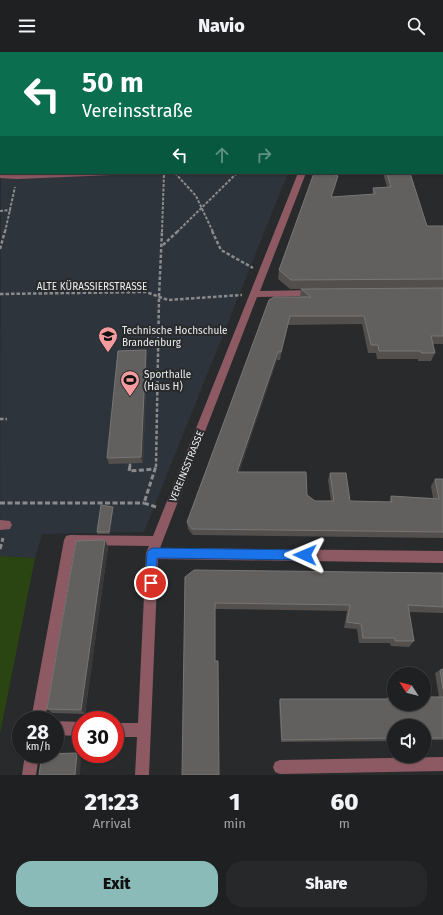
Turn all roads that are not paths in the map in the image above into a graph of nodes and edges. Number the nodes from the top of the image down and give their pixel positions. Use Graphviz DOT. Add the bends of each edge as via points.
graph roads {
  1 [pos="88,174"];
  2 [pos="302,174"];
  3 [pos="0,176"];
  4 [pos="325,293"];
  5 [pos="255,294"];
  6 [pos="154,547"];
  7 [pos="443,557"];
  8 [pos="40,711"];
  9 [pos="124,730"];
  10 [pos="144,730"];
  11 [pos="31,763"];
  12 [pos="443,764"];
  13 [pos="280,767"];
  14 [pos="29,775"];
  15 [pos="142,775"];
  1 -- 3 [label="street"];
  2 -- 5 [label="street, VEREINSSTRASSE"];
  4 -- 5 [label="street"];
  5 -- 6 [label="street, VEREINSSTRASSE"];
  6 -- 7 [label="street"];
  6 -- 8 [label="street" via="70,540"];
  6 -- 10 [label="street, VEREINSSTRASSE"];
  9 -- 10 [label="street"];
  10 -- 15 [label="street, VEREINSSTRASSE"];
  11 -- 14 [label="street"];
  12 -- 13 [label="street"];
}
